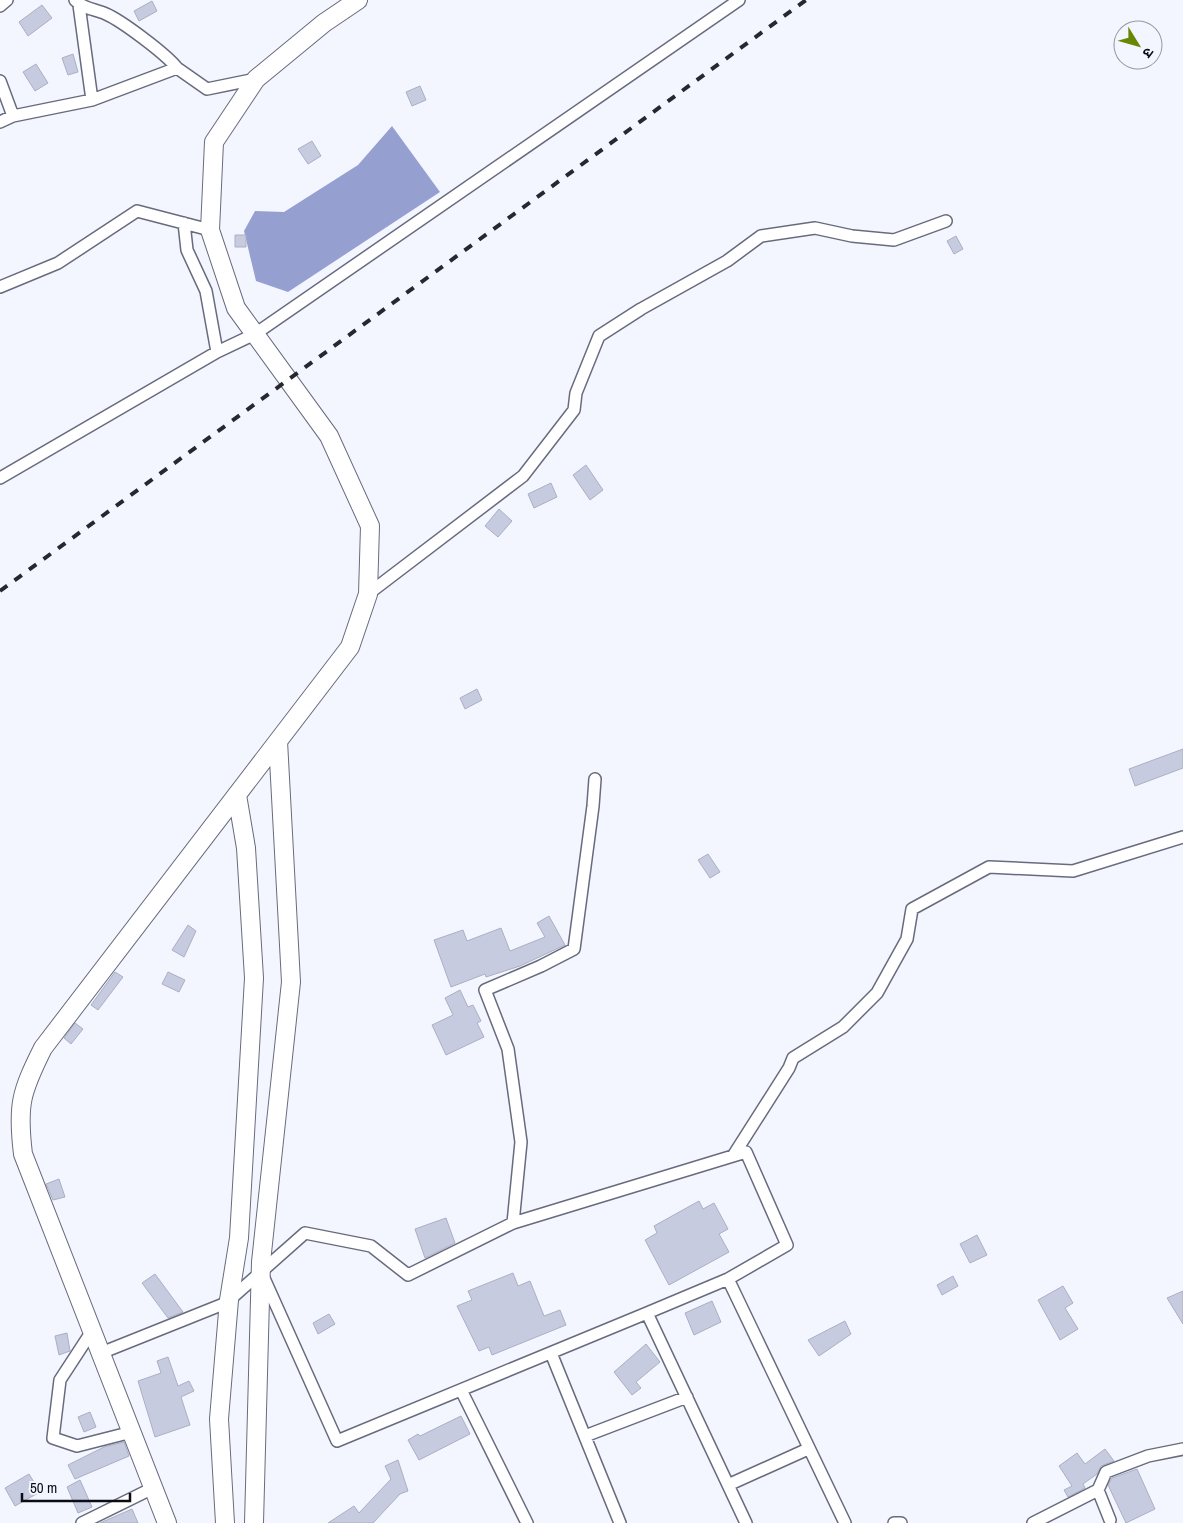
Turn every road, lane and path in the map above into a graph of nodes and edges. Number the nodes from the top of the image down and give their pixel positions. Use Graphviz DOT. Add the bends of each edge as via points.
graph roads {
  1 [pos="7,0"];
  2 [pos="358,0"];
  3 [pos="739,0"];
  4 [pos="77,3"];
  5 [pos="0,6"];
  6 [pos="177,68"];
  7 [pos="256,79"];
  8 [pos="0,81"];
  9 [pos="92,100"];
  10 [pos="13,116"];
  11 [pos="0,122"];
  12 [pos="946,222"];
  13 [pos="184,223"];
  14 [pos="210,230"];
  15 [pos="0,287"];
  16 [pos="255,334"];
  17 [pos="217,352"];
  18 [pos="0,478"];
  19 [pos="368,594"];
  20 [pos="278,741"];
  21 [pos="595,779"];
  22 [pos="237,795"];
  23 [pos="1183,837"];
  24 [pos="733,1156"];
  25 [pos="513,1223"];
  26 [pos="261,1272"];
  27 [pos="728,1279"];
  28 [pos="229,1300"];
  29 [pos="647,1314"];
  30 [pos="92,1331"];
  31 [pos="100,1353"];
  32 [pos="551,1353"];
  33 [pos="461,1390"];
  34 [pos="687,1397"];
  35 [pos="132,1432"];
  36 [pos="584,1436"];
  37 [pos="808,1449"];
  38 [pos="1183,1449"];
  39 [pos="728,1485"];
  40 [pos="153,1488"];
  41 [pos="1098,1490"];
  42 [pos="1110,1520"];
  43 [pos="82,1523"];
  44 [pos="167,1523"];
  45 [pos="224,1523"];
  46 [pos="254,1523"];
  47 [pos="527,1523"];
  48 [pos="620,1523"];
  49 [pos="745,1523"];
  50 [pos="845,1523"];
  51 [pos="894,1523"];
  52 [pos="901,1523"];
  53 [pos="1033,1523"];
  1 -- 5 [label="street"];
  2 -- 7 [label="main road" via="324,23"];
  3 -- 16 [label="street"];
  4 -- 6 [label="street" via="107,15 168,58"];
  4 -- 9 [label="street"];
  6 -- 7 [label="street" via="207,88"];
  6 -- 9 [label="street"];
  7 -- 14 [label="main road" via="214,142"];
  8 -- 10 [label="street"];
  9 -- 10 [label="street"];
  10 -- 11 [label="street"];
  12 -- 19 [label="street" via="894,240 815,228 761,236 727,261 599,336 582,376 574,410 522,476"];
  13 -- 14 [label="street"];
  13 -- 15 [label="street" via="137,210 58,263"];
  13 -- 17 [label="street" via="188,250 206,292"];
  14 -- 16 [label="main road" via="236,308"];
  16 -- 17 [label="street"];
  16 -- 19 [label="main road" via="329,436 370,526"];
  17 -- 18 [label="street"];
  19 -- 20 [label="main road" via="350,647"];
  20 -- 22 [label="main road"];
  20 -- 26 [label="main road" via="291,982"];
  21 -- 25 [label="street" via="574,949 485,990 508,1049 522,1142"];
  22 -- 28 [label="main road" via="246,848 254,978 238,1238"];
  22 -- 30 [label="main road" via="43,1048 21,1102 19,1122 23,1154"];
  23 -- 24 [label="street" via="1073,871 989,867 912,909 907,939 877,993 843,1027 793,1058"];
  24 -- 25 [label="street"];
  24 -- 27 [label="street" via="746,1152 787,1246"];
  25 -- 26 [label="street" via="408,1275 371,1246 305,1233"];
  26 -- 28 [label="street"];
  26 -- 33 [label="street" via="337,1441"];
  26 -- 46 [label="main road"];
  27 -- 29 [label="street"];
  27 -- 37 [label="street"];
  28 -- 31 [label="street"];
  28 -- 45 [label="main road" via="219,1420"];
  29 -- 32 [label="street"];
  29 -- 34 [label="street"];
  30 -- 31 [label="main road"];
  30 -- 35 [label="street" via="60,1380 53,1438 77,1446"];
  31 -- 35 [label="main road"];
  32 -- 33 [label="street"];
  32 -- 36 [label="street"];
  33 -- 47 [label="street"];
  34 -- 36 [label="street"];
  34 -- 39 [label="street"];
  35 -- 40 [label="main road"];
  36 -- 48 [label="street"];
  37 -- 39 [label="street"];
  37 -- 50 [label="street"];
  38 -- 41 [label="street" via="1148,1456 1106,1472"];
  39 -- 49 [label="street"];
  40 -- 43 [label="street"];
  40 -- 44 [label="main road"];
  41 -- 42 [label="street"];
  41 -- 53 [label="street"];
  51 -- 52 [label="street"];
}
